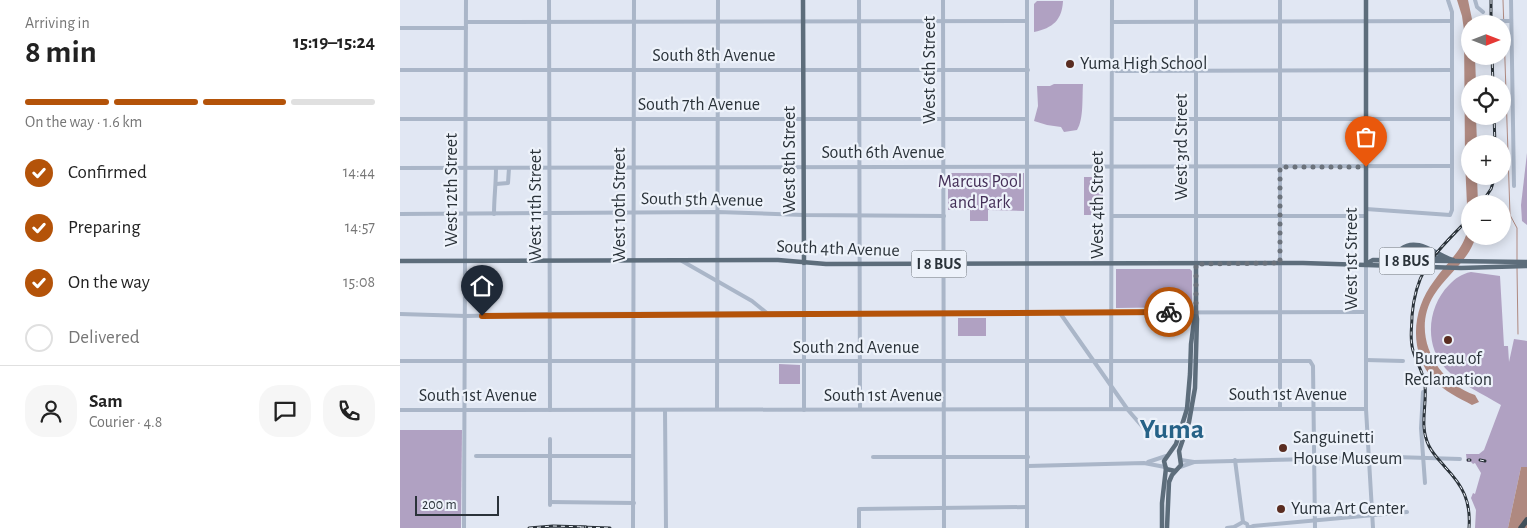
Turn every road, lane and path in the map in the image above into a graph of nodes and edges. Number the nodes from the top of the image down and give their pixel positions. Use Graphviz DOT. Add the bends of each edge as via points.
graph roads {
  1 [pos="466,0"];
  2 [pos="549,0"];
  3 [pos="634,0"];
  4 [pos="718,0"];
  5 [pos="803,0"];
  6 [pos="859,0"];
  7 [pos="943,0"];
  8 [pos="1027,0"];
  9 [pos="1112,0"];
  10 [pos="1196,0"];
  11 [pos="1280,0"];
  12 [pos="1366,0"];
  13 [pos="1448,0"];
  14 [pos="1474,0"];
  15 [pos="1511,0"];
  16 [pos="1483,12"];
  17 [pos="1510,15"];
  18 [pos="859,21"];
  19 [pos="944,21"];
  20 [pos="1027,21"];
  21 [pos="1452,21"];
  22 [pos="466,22"];
  23 [pos="550,22"];
  24 [pos="634,22"];
  25 [pos="718,22"];
  26 [pos="803,22"];
  27 [pos="1112,22"];
  28 [pos="1196,22"];
  29 [pos="1280,22"];
  30 [pos="1366,22"];
  31 [pos="400,28"];
  32 [pos="466,28"];
  33 [pos="1511,62"];
  34 [pos="1112,68"];
  35 [pos="400,70"];
  36 [pos="466,70"];
  37 [pos="550,70"];
  38 [pos="634,70"];
  39 [pos="718,70"];
  40 [pos="803,70"];
  41 [pos="859,70"];
  42 [pos="944,70"];
  43 [pos="1028,70"];
  44 [pos="1196,70"];
  45 [pos="1280,70"];
  46 [pos="1366,70"];
  47 [pos="1452,70"];
  48 [pos="1112,118"];
  49 [pos="1366,118"];
  50 [pos="400,119"];
  51 [pos="466,119"];
  52 [pos="549,119"];
  53 [pos="634,119"];
  54 [pos="718,119"];
  55 [pos="803,119"];
  56 [pos="859,119"];
  57 [pos="944,119"];
  58 [pos="1027,119"];
  59 [pos="1196,119"];
  60 [pos="1280,119"];
  61 [pos="1452,119"];
  62 [pos="1451,166"];
  63 [pos="718,167"];
  64 [pos="803,167"];
  65 [pos="859,167"];
  66 [pos="944,167"];
  67 [pos="1028,167"];
  68 [pos="1112,167"];
  69 [pos="1196,167"];
  70 [pos="1280,167"];
  71 [pos="1366,167"];
  72 [pos="400,168"];
  73 [pos="466,168"];
  74 [pos="496,168"];
  75 [pos="509,168"];
  76 [pos="550,168"];
  77 [pos="633,168"];
  78 [pos="496,184"];
  79 [pos="1514,186"];
  80 [pos="1366,209"];
  81 [pos="633,212"];
  82 [pos="718,212"];
  83 [pos="400,214"];
  84 [pos="466,214"];
  85 [pos="494,214"];
  86 [pos="550,214"];
  87 [pos="803,215"];
  88 [pos="1280,215"];
  89 [pos="859,216"];
  90 [pos="944,216"];
  91 [pos="1112,216"];
  92 [pos="1196,216"];
  93 [pos="1366,216"];
  94 [pos="1394,257"];
  95 [pos="1448,260"];
  96 [pos="400,261"];
  97 [pos="466,261"];
  98 [pos="550,261"];
  99 [pos="633,261"];
  100 [pos="682,261"];
  101 [pos="718,261"];
  102 [pos="1389,261"];
  103 [pos="1527,262"];
  104 [pos="804,263"];
  105 [pos="1280,263"];
  106 [pos="860,264"];
  107 [pos="944,264"];
  108 [pos="1028,264"];
  109 [pos="1112,264"];
  110 [pos="1196,264"];
  111 [pos="1366,264"];
  112 [pos="1503,264"];
  113 [pos="1527,266"];
  114 [pos="718,282"];
  115 [pos="944,312"];
  116 [pos="1112,312"];
  117 [pos="1196,312"];
  118 [pos="1280,312"];
  119 [pos="1366,312"];
  120 [pos="804,313"];
  121 [pos="860,313"];
  122 [pos="1028,313"];
  123 [pos="1060,313"];
  124 [pos="400,314"];
  125 [pos="550,314"];
  126 [pos="634,314"];
  127 [pos="718,314"];
  128 [pos="768,314"];
  129 [pos="466,316"];
  130 [pos="1366,360"];
  131 [pos="1403,360"];
  132 [pos="400,361"];
  133 [pos="466,361"];
  134 [pos="550,361"];
  135 [pos="634,361"];
  136 [pos="718,361"];
  137 [pos="803,361"];
  138 [pos="860,361"];
  139 [pos="1028,361"];
  140 [pos="1094,361"];
  141 [pos="1112,361"];
  142 [pos="1193,361"];
  143 [pos="1280,361"];
  144 [pos="944,362"];
  145 [pos="1112,386"];
  146 [pos="1423,392"];
  147 [pos="717,409"];
  148 [pos="860,409"];
  149 [pos="944,409"];
  150 [pos="1028,409"];
  151 [pos="1111,409"];
  152 [pos="1189,409"];
  153 [pos="1280,409"];
  154 [pos="1313,409"];
  155 [pos="1366,409"];
  156 [pos="400,410"];
  157 [pos="466,410"];
  158 [pos="550,410"];
  159 [pos="634,410"];
  160 [pos="666,410"];
  161 [pos="804,410"];
  162 [pos="1128,410"];
  163 [pos="1147,432"];
  164 [pos="550,439"];
  165 [pos="1167,455"];
  166 [pos="476,456"];
  167 [pos="633,456"];
  168 [pos="550,457"];
  169 [pos="872,457"];
  170 [pos="1028,457"];
  171 [pos="1368,457"];
  172 [pos="1423,457"];
  173 [pos="944,458"];
  174 [pos="1180,458"];
  175 [pos="1314,459"];
  176 [pos="1460,459"];
  177 [pos="1235,460"];
  178 [pos="1194,462"];
  179 [pos="1144,463"];
  180 [pos="1028,466"];
  181 [pos="1165,467"];
  182 [pos="1178,468"];
  183 [pos="1426,483"];
  184 [pos="634,503"];
  185 [pos="1027,508"];
  186 [pos="944,509"];
  187 [pos="1407,512"];
  188 [pos="1372,516"];
  189 [pos="1527,520"];
  190 [pos="1315,521"];
  191 [pos="1243,526"];
  192 [pos="464,528"];
  193 [pos="633,528"];
  194 [pos="666,528"];
  195 [pos="859,528"];
  196 [pos="944,528"];
  197 [pos="1027,528"];
  198 [pos="1162,528"];
  199 [pos="1167,528"];
  200 [pos="1227,528"];
  201 [pos="1315,528"];
  202 [pos="1372,528"];
  203 [pos="1521,528"];
  1 -- 22 [label="street, West 12th Street"];
  2 -- 23 [label="street, West 11th Street"];
  3 -- 24 [label="street, West 10th Street"];
  4 -- 25 [label="street"];
  5 -- 26 [label="main road, West 8th Street"];
  6 -- 18 [label="street"];
  7 -- 19 [label="street, West 6th Street"];
  8 -- 20 [label="street"];
  9 -- 27 [label="street, West 4th Street"];
  10 -- 28 [label="street, West 3rd Street"];
  11 -- 29 [label="street"];
  12 -- 30 [label="main road, West 1st Street"];
  13 -- 21 [label="street"];
  14 -- 16 [label="street"];
  15 -- 17 [label="street"];
  18 -- 19 [label="street"];
  18 -- 26 [label="street"];
  18 -- 41 [label="street"];
  19 -- 20 [label="street"];
  19 -- 42 [label="street, West 6th Street"];
  20 -- 43 [label="street"];
  21 -- 30 [label="street"];
  21 -- 47 [label="street"];
  22 -- 23 [label="street"];
  22 -- 32 [label="street, West 12th Street"];
  23 -- 24 [label="street"];
  23 -- 37 [label="street, West 11th Street"];
  24 -- 25 [label="street"];
  24 -- 38 [label="street, West 10th Street"];
  25 -- 26 [label="street"];
  25 -- 39 [label="street"];
  26 -- 40 [label="main road, West 8th Street"];
  27 -- 28 [label="street"];
  27 -- 34 [label="street, West 4th Street"];
  28 -- 29 [label="street"];
  28 -- 44 [label="street, West 3rd Street"];
  29 -- 30 [label="street"];
  29 -- 45 [label="street"];
  30 -- 46 [label="main road, West 1st Street"];
  31 -- 32 [label="street"];
  32 -- 36 [label="street, West 12th Street"];
  33 -- 79 [label="street"];
  34 -- 44 [label="street"];
  34 -- 48 [label="street, West 4th Street"];
  35 -- 36 [label="street, South 8th Avenue"];
  36 -- 37 [label="street, South 8th Avenue"];
  36 -- 51 [label="street, West 12th Street"];
  37 -- 38 [label="street, South 8th Avenue"];
  37 -- 52 [label="street, West 11th Street"];
  38 -- 39 [label="street, South 8th Avenue"];
  38 -- 53 [label="street, West 10th Street"];
  39 -- 40 [label="street, South 8th Avenue"];
  39 -- 54 [label="street"];
  40 -- 41 [label="street, South 8th Avenue"];
  40 -- 55 [label="main road, West 8th Street"];
  41 -- 42 [label="street, South 8th Avenue"];
  41 -- 56 [label="street"];
  42 -- 43 [label="street, South 8th Avenue"];
  42 -- 57 [label="street, West 6th Street"];
  43 -- 58 [label="street"];
  44 -- 45 [label="street"];
  44 -- 59 [label="street, West 3rd Street"];
  45 -- 46 [label="street"];
  45 -- 60 [label="street"];
  46 -- 47 [label="street"];
  46 -- 49 [label="main road, West 1st Street"];
  47 -- 61 [label="street"];
  48 -- 59 [label="street"];
  48 -- 68 [label="street, West 4th Street"];
  49 -- 60 [label="street"];
  49 -- 61 [label="street"];
  49 -- 71 [label="main road, West 1st Street"];
  50 -- 51 [label="street, South 7th Avenue"];
  51 -- 52 [label="street, South 7th Avenue"];
  51 -- 73 [label="street, West 12th Street"];
  52 -- 53 [label="street, South 7th Avenue"];
  52 -- 76 [label="street, West 11th Street"];
  53 -- 54 [label="street, South 7th Avenue"];
  53 -- 77 [label="street, West 10th Street"];
  54 -- 55 [label="street, South 7th Avenue"];
  54 -- 63 [label="street"];
  55 -- 56 [label="street, South 7th Avenue"];
  55 -- 64 [label="main road, West 8th Street"];
  56 -- 57 [label="street, South 7th Avenue"];
  56 -- 65 [label="street"];
  57 -- 58 [label="street, South 7th Avenue"];
  57 -- 66 [label="street, West 6th Street"];
  58 -- 67 [label="street"];
  59 -- 60 [label="street"];
  59 -- 69 [label="street, West 3rd Street"];
  60 -- 70 [label="street"];
  61 -- 62 [label="street"];
  62 -- 71 [label="street, South 6th Avenue"];
  62 -- 80 [label="street" via="1450,215"];
  63 -- 64 [label="street, South 6th Avenue"];
  63 -- 77 [label="street, South 6th Avenue"];
  63 -- 82 [label="street"];
  64 -- 65 [label="street, South 6th Avenue"];
  64 -- 87 [label="main road, West 8th Street"];
  65 -- 66 [label="street, South 6th Avenue"];
  65 -- 89 [label="street"];
  66 -- 67 [label="street, South 6th Avenue"];
  66 -- 90 [label="street, West 6th Street"];
  67 -- 68 [label="street, South 6th Avenue"];
  67 -- 108 [label="street"];
  68 -- 69 [label="street, South 6th Avenue"];
  68 -- 91 [label="street, West 4th Street"];
  69 -- 70 [label="street, South 6th Avenue"];
  69 -- 92 [label="street, West 3rd Street"];
  70 -- 71 [label="street, South 6th Avenue"];
  70 -- 88 [label="street"];
  71 -- 80 [label="main road, West 1st Street"];
  72 -- 73 [label="street, South 6th Avenue"];
  73 -- 74 [label="street, South 6th Avenue"];
  73 -- 84 [label="street, West 12th Street"];
  74 -- 75 [label="street, South 6th Avenue"];
  74 -- 78 [label="street"];
  75 -- 76 [label="street, South 6th Avenue"];
  75 -- 78 [label="street" via="508,183"];
  76 -- 77 [label="street, South 6th Avenue"];
  76 -- 86 [label="street, West 11th Street"];
  77 -- 81 [label="street, West 10th Street"];
  78 -- 85 [label="street"];
  80 -- 93 [label="main road, West 1st Street"];
  81 -- 82 [label="street, South 5th Avenue"];
  81 -- 86 [label="street, South 5th Avenue"];
  81 -- 99 [label="street, West 10th Street"];
  82 -- 87 [label="street, South 5th Avenue"];
  82 -- 101 [label="street"];
  83 -- 84 [label="street, South 5th Avenue"];
  84 -- 85 [label="street, South 5th Avenue"];
  84 -- 97 [label="street, West 12th Street"];
  85 -- 86 [label="street, South 5th Avenue"];
  86 -- 98 [label="street, West 11th Street"];
  87 -- 89 [label="street, South 5th Avenue"];
  87 -- 104 [label="main road, West 8th Street"];
  88 -- 92 [label="street"];
  88 -- 93 [label="street"];
  88 -- 105 [label="street"];
  89 -- 90 [label="street, South 5th Avenue"];
  89 -- 106 [label="street"];
  90 -- 107 [label="street, West 6th Street"];
  91 -- 92 [label="street"];
  91 -- 109 [label="street, West 4th Street"];
  92 -- 110 [label="street, West 3rd Street"];
  93 -- 111 [label="main road, West 1st Street"];
  94 -- 95 [label="main road"];
  94 -- 95 [label="main road" via="1403,247 1415,246"];
  94 -- 102 [label="main road"];
  95 -- 102 [label="main road, I 8 BUS"];
  95 -- 112 [label="main road, I 8 BUS"];
  96 -- 97 [label="main road, South 4th Avenue / I 8 BUS"];
  97 -- 98 [label="main road, South 4th Avenue / I 8 BUS"];
  97 -- 129 [label="street, West 12th Street"];
  98 -- 99 [label="main road, South 4th Avenue / I 8 BUS"];
  98 -- 125 [label="street, West 11th Street"];
  99 -- 100 [label="main road, South 4th Avenue / I 8 BUS"];
  99 -- 126 [label="street, West 10th Street"];
  100 -- 101 [label="main road, South 4th Avenue / I 8 BUS"];
  100 -- 114 [label="street"];
  101 -- 104 [label="main road, South 4th Avenue / I 8 BUS"];
  101 -- 114 [label="street"];
  102 -- 111 [label="main road, I 8 BUS" via="1373,260"];
  103 -- 112 [label="main road, I 8 BUS"];
  104 -- 106 [label="main road, South 4th Avenue / I 8 BUS"];
  104 -- 120 [label="street, West 8th Street"];
  105 -- 110 [label="main road, South 4th Avenue / I 8 BUS"];
  105 -- 111 [label="main road, South 4th Avenue / I 8 BUS"];
  105 -- 118 [label="street"];
  106 -- 107 [label="main road, South 4th Avenue / I 8 BUS"];
  106 -- 121 [label="street"];
  107 -- 108 [label="main road, South 4th Avenue / I 8 BUS"];
  107 -- 115 [label="street, West 6th Street"];
  108 -- 109 [label="main road, South 4th Avenue / I 8 BUS"];
  108 -- 122 [label="street"];
  109 -- 110 [label="main road, South 4th Avenue / I 8 BUS"];
  109 -- 116 [label="street, West 4th Street"];
  110 -- 117 [label="main road"];
  111 -- 112 [label="main road, I 8 BUS" via="1461,268"];
  111 -- 119 [label="street, West 1st Street"];
  112 -- 113 [label="main road, I 8 BUS"];
  114 -- 127 [label="street"];
  114 -- 128 [label="street"];
  115 -- 121 [label="street"];
  115 -- 122 [label="street"];
  115 -- 144 [label="street, West 6th Street"];
  116 -- 117 [label="street"];
  116 -- 123 [label="street"];
  116 -- 141 [label="street, West 4th Street"];
  117 -- 118 [label="street"];
  117 -- 142 [label="main road"];
  118 -- 119 [label="street"];
  118 -- 143 [label="street"];
  119 -- 130 [label="street, West 1st Street"];
  120 -- 121 [label="street"];
  120 -- 128 [label="street"];
  120 -- 137 [label="street, West 8th Street"];
  121 -- 138 [label="street"];
  122 -- 123 [label="street"];
  122 -- 139 [label="street"];
  123 -- 140 [label="street"];
  124 -- 129 [label="street"];
  125 -- 126 [label="street"];
  125 -- 129 [label="street"];
  125 -- 134 [label="street, West 11th Street"];
  126 -- 127 [label="street"];
  126 -- 135 [label="street, West 10th Street"];
  127 -- 128 [label="street"];
  127 -- 136 [label="street"];
  129 -- 133 [label="street, West 12th Street"];
  130 -- 131 [label="street"];
  130 -- 155 [label="street, West 1st Street"];
  132 -- 133 [label="street, South 2nd Avenue"];
  133 -- 134 [label="street, South 2nd Avenue"];
  133 -- 157 [label="street, West 12th Street"];
  134 -- 135 [label="street, South 2nd Avenue"];
  134 -- 158 [label="street, West 11th Street"];
  135 -- 136 [label="street, South 2nd Avenue"];
  135 -- 159 [label="street, West 10th Street"];
  136 -- 137 [label="street, South 2nd Avenue"];
  136 -- 147 [label="street"];
  137 -- 138 [label="street, South 2nd Avenue"];
  137 -- 161 [label="street, West 8th Street"];
  138 -- 144 [label="street, South 2nd Avenue"];
  138 -- 148 [label="street"];
  139 -- 140 [label="street, South 2nd Avenue"];
  139 -- 144 [label="street, South 2nd Avenue"];
  139 -- 150 [label="street"];
  140 -- 141 [label="street, South 2nd Avenue"];
  140 -- 145 [label="street"];
  141 -- 142 [label="street, South 2nd Avenue"];
  141 -- 145 [label="street, West 4th Street"];
  142 -- 143 [label="street, South 2nd Avenue"];
  142 -- 152 [label="main road" via="1195,388"];
  143 -- 153 [label="street"];
  143 -- 154 [label="street, South 2nd Avenue" via="1311,362"];
  144 -- 149 [label="street, West 6th Street"];
  145 -- 151 [label="street, West 4th Street"];
  145 -- 162 [label="street"];
  146 -- 172 [label="street"];
  147 -- 160 [label="street, South 1st Avenue"];
  147 -- 161 [label="street, South 1st Avenue"];
  148 -- 149 [label="street, South 1st Avenue"];
  148 -- 161 [label="street, South 1st Avenue"];
  149 -- 150 [label="street, South 1st Avenue"];
  149 -- 173 [label="street, West 6th Street"];
  150 -- 151 [label="street, South 1st Avenue"];
  150 -- 170 [label="street"];
  151 -- 162 [label="street, South 1st Avenue"];
  152 -- 153 [label="street, South 1st Avenue"];
  152 -- 162 [label="street, South 1st Avenue"];
  152 -- 165 [label="main road" via="1176,444"];
  152 -- 174 [label="main road"];
  153 -- 154 [label="street, South 1st Avenue"];
  154 -- 155 [label="street, South 1st Avenue"];
  154 -- 175 [label="street"];
  155 -- 171 [label="street, West 1st Street"];
  156 -- 157 [label="street, South 1st Avenue"];
  157 -- 158 [label="street, South 1st Avenue"];
  157 -- 192 [label="street, West 12th Street"];
  158 -- 159 [label="street, South 1st Avenue"];
  159 -- 160 [label="street, South 1st Avenue"];
  159 -- 167 [label="street, West 10th Street"];
  160 -- 194 [label="street"];
  162 -- 163 [label="street"];
  164 -- 168 [label="street"];
  165 -- 174 [label="main road" via="1175,454"];
  165 -- 179 [label="street"];
  165 -- 181 [label="main road"];
  166 -- 168 [label="street"];
  167 -- 168 [label="street"];
  167 -- 184 [label="street, West 10th Street"];
  168 -- 184 [label="street" via="550,504"];
  169 -- 173 [label="street"];
  170 -- 173 [label="street"];
  170 -- 180 [label="street"];
  171 -- 172 [label="street"];
  171 -- 175 [label="street"];
  171 -- 188 [label="street, West 1st Street"];
  172 -- 176 [label="street"];
  172 -- 183 [label="street"];
  173 -- 186 [label="street, West 6th Street"];
  174 -- 178 [label="street"];
  174 -- 182 [label="main road"];
  175 -- 177 [label="street"];
  175 -- 190 [label="street"];
  177 -- 178 [label="street"];
  177 -- 191 [label="street"];
  178 -- 182 [label="street"];
  179 -- 180 [label="street"];
  179 -- 181 [label="street"];
  180 -- 185 [label="street"];
  181 -- 182 [label="main road" via="1172,471"];
  181 -- 198 [label="main road"];
  182 -- 199 [label="main road" via="1169,482"];
  184 -- 193 [label="street, West 10th Street"];
  185 -- 186 [label="street"];
  185 -- 197 [label="street"];
  186 -- 195 [label="street" via="859,509"];
  186 -- 196 [label="street, West 6th Street"];
  187 -- 188 [label="street"];
  188 -- 190 [label="street"];
  188 -- 202 [label="street, West 1st Street"];
  189 -- 203 [label="highway"];
  190 -- 191 [label="street"];
  190 -- 201 [label="street"];
  191 -- 200 [label="street"];
}
